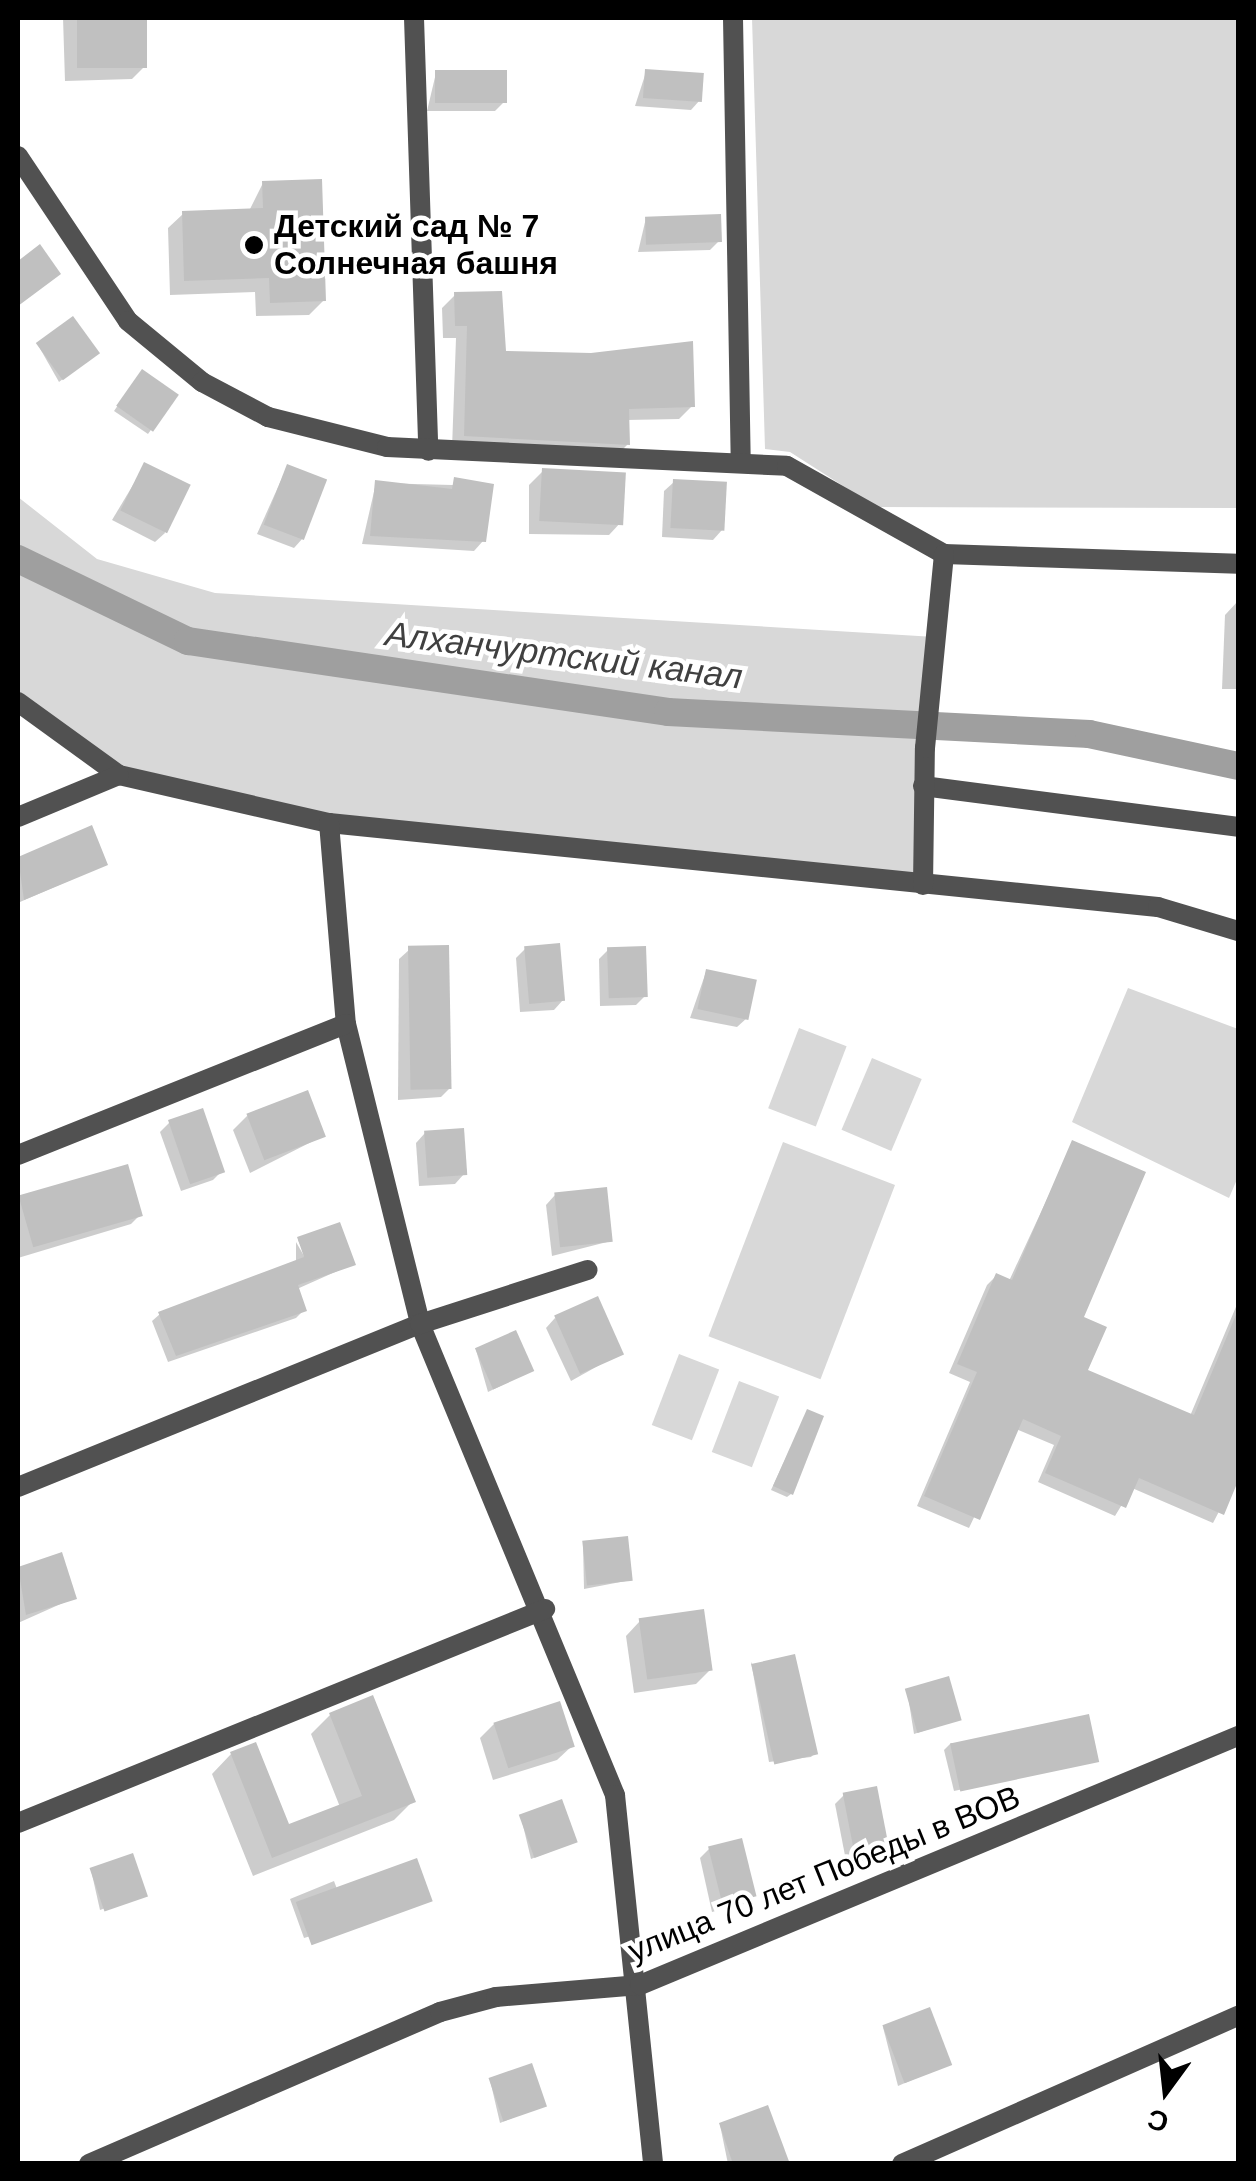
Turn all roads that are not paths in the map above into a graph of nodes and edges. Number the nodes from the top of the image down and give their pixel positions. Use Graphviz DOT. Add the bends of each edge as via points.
graph roads {
  1 [pos="414,18"];
  2 [pos="734,18"];
  3 [pos="18,156"];
  4 [pos="428,451"];
  5 [pos="741,462"];
  6 [pos="944,554"];
  7 [pos="1238,564"];
  8 [pos="18,702"];
  9 [pos="119,776"];
  10 [pos="924,786"];
  11 [pos="18,817"];
  12 [pos="329,823"];
  13 [pos="1238,827"];
  14 [pos="923,885"];
  15 [pos="1238,931"];
  16 [pos="346,1024"];
  17 [pos="18,1155"];
  18 [pos="587,1270"];
  19 [pos="420,1324"];
  20 [pos="18,1487"];
  21 [pos="545,1609"];
  22 [pos="1238,1736"];
  23 [pos="18,1823"];
  24 [pos="640,1985"];
  25 [pos="1238,2016"];
  26 [pos="89,2164"];
  27 [pos="653,2164"];
  28 [pos="902,2164"];
  1 -- 4 [label="street"];
  2 -- 5 [label="street"];
  3 -- 4 [label="street" via="128,321 202,382 268,417"];
  4 -- 5 [label="street"];
  5 -- 6 [label="street" via="787,466"];
  6 -- 7 [label="street"];
  6 -- 10 [label="street"];
  8 -- 9 [label="street"];
  9 -- 11 [label="street"];
  9 -- 12 [label="street"];
  10 -- 13 [label="street"];
  10 -- 14 [label="street"];
  12 -- 14 [label="street"];
  12 -- 16 [label="street"];
  14 -- 15 [label="street" via="1158,907"];
  16 -- 17 [label="street"];
  16 -- 19 [label="street"];
  18 -- 19 [label="street"];
  19 -- 20 [label="street"];
  19 -- 21 [label="street"];
  21 -- 23 [label="street"];
  21 -- 24 [label="street" via="615,1795"];
  22 -- 24 [label="street, улица 70 лет Победы в ВОВ"];
  24 -- 26 [label="street, улица 70 лет Победы в ВОВ" via="496,1997 440,2012"];
  24 -- 27 [label="street"];
  25 -- 28 [label="street"];
}
